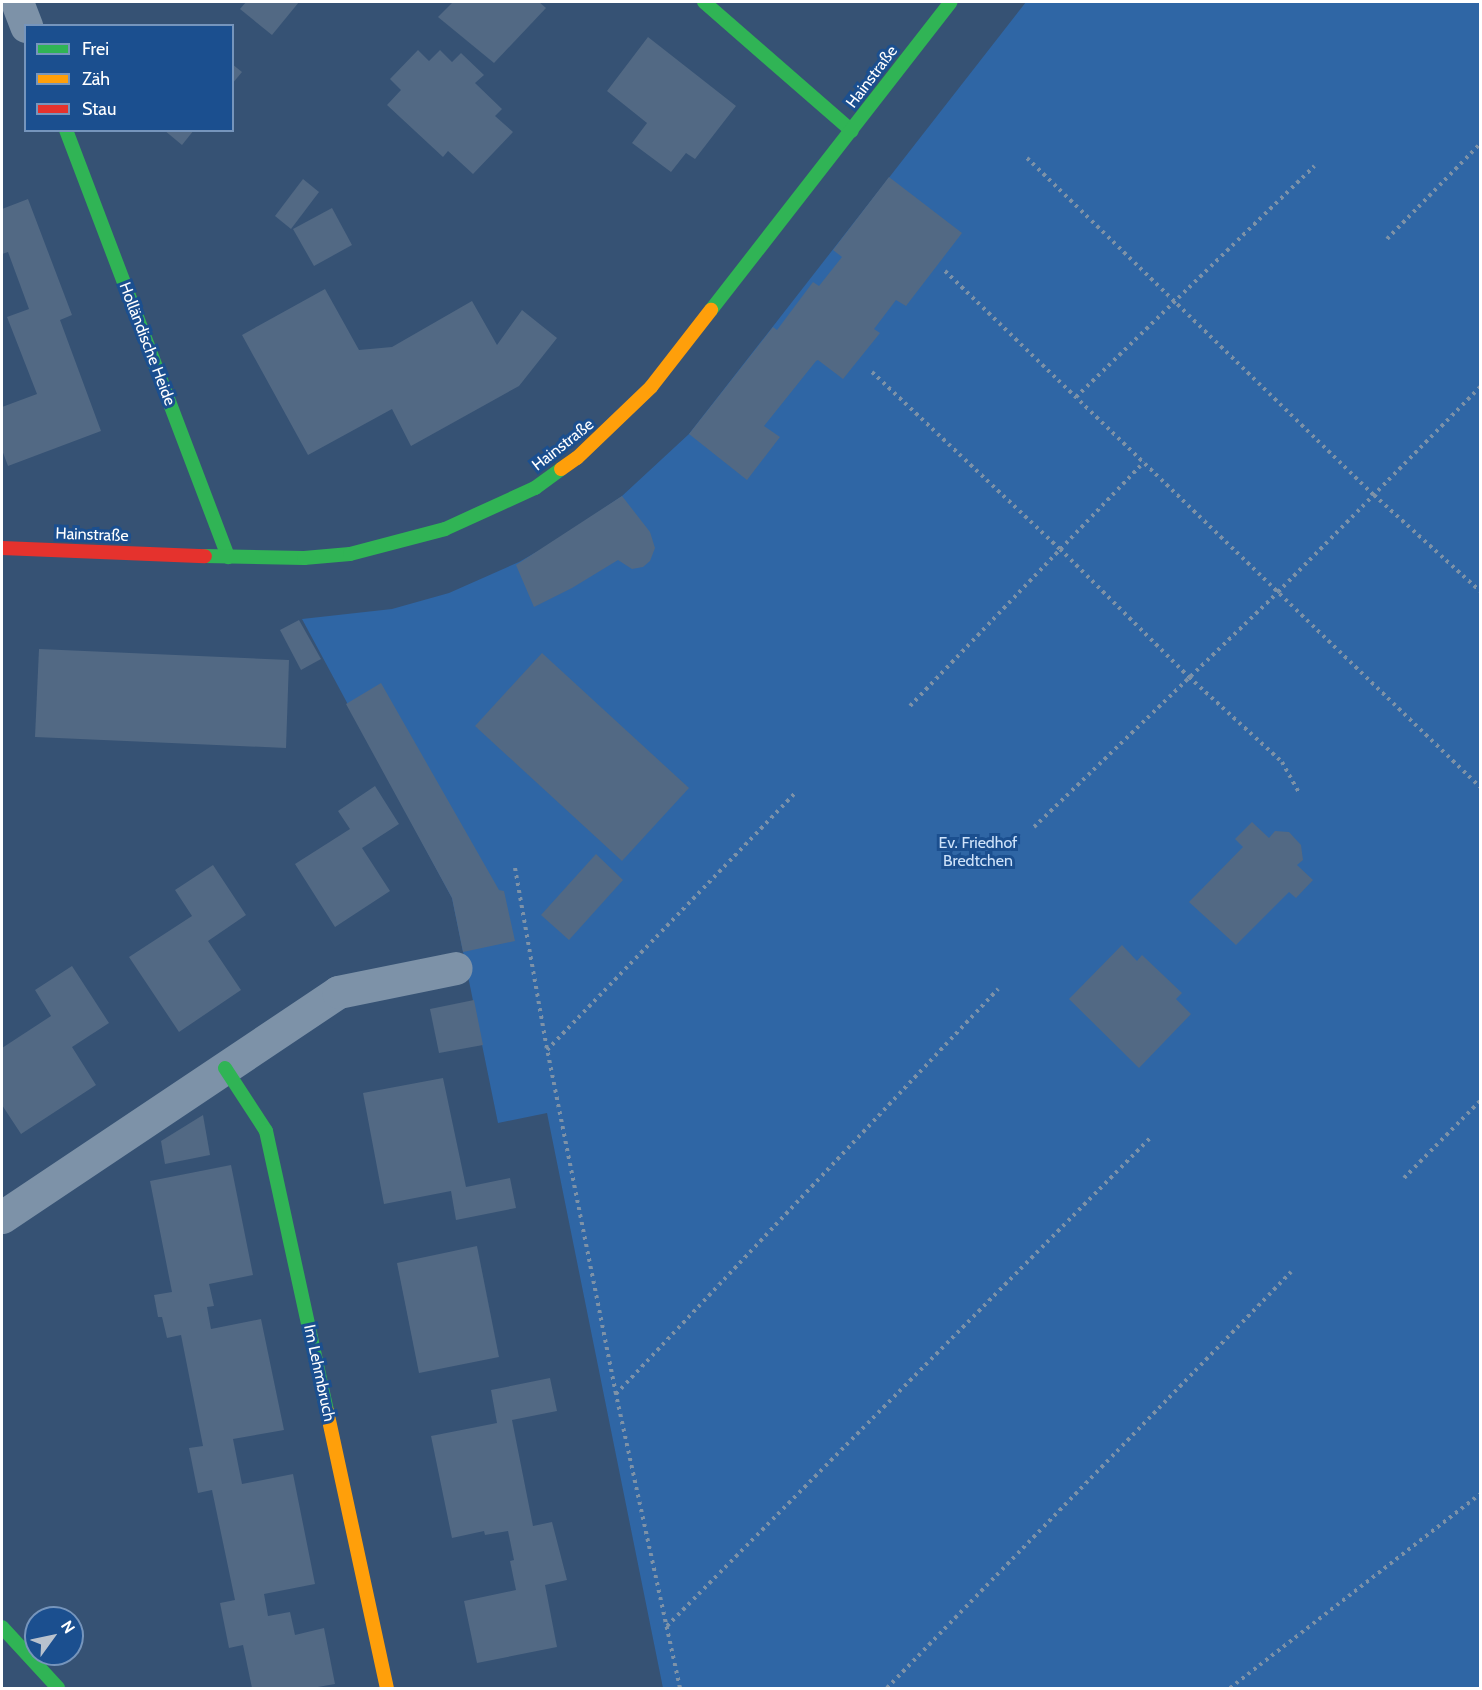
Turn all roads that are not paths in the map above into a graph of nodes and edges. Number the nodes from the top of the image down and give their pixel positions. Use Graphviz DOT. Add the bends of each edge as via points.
graph roads {
  1 [pos="17,2"];
  2 [pos="704,2"];
  3 [pos="951,2"];
  4 [pos="25,24"];
  5 [pos="852,131"];
  6 [pos="67,132"];
  7 [pos="2,548"];
  8 [pos="228,557"];
  9 [pos="456,968"];
  10 [pos="225,1068"];
  11 [pos="2,1217"];
  12 [pos="2,1628"];
  13 [pos="58,1689"];
  14 [pos="387,1689"];
  1 -- 4 [label="street"];
  2 -- 5 [label="street"];
  3 -- 5 [label="street, Hainstraße"];
  5 -- 8 [label="street, Hainstraße" via="651,387 577,458 535,488 445,529 389,546 304,558"];
  6 -- 8 [label="street, Holländische Heide"];
  7 -- 8 [label="street, Hainstraße"];
  9 -- 10 [label="street" via="338,992"];
  10 -- 11 [label="street"];
  10 -- 14 [label="street, Im Lehmbruch" via="266,1131"];
  12 -- 13 [label="street"];
}
